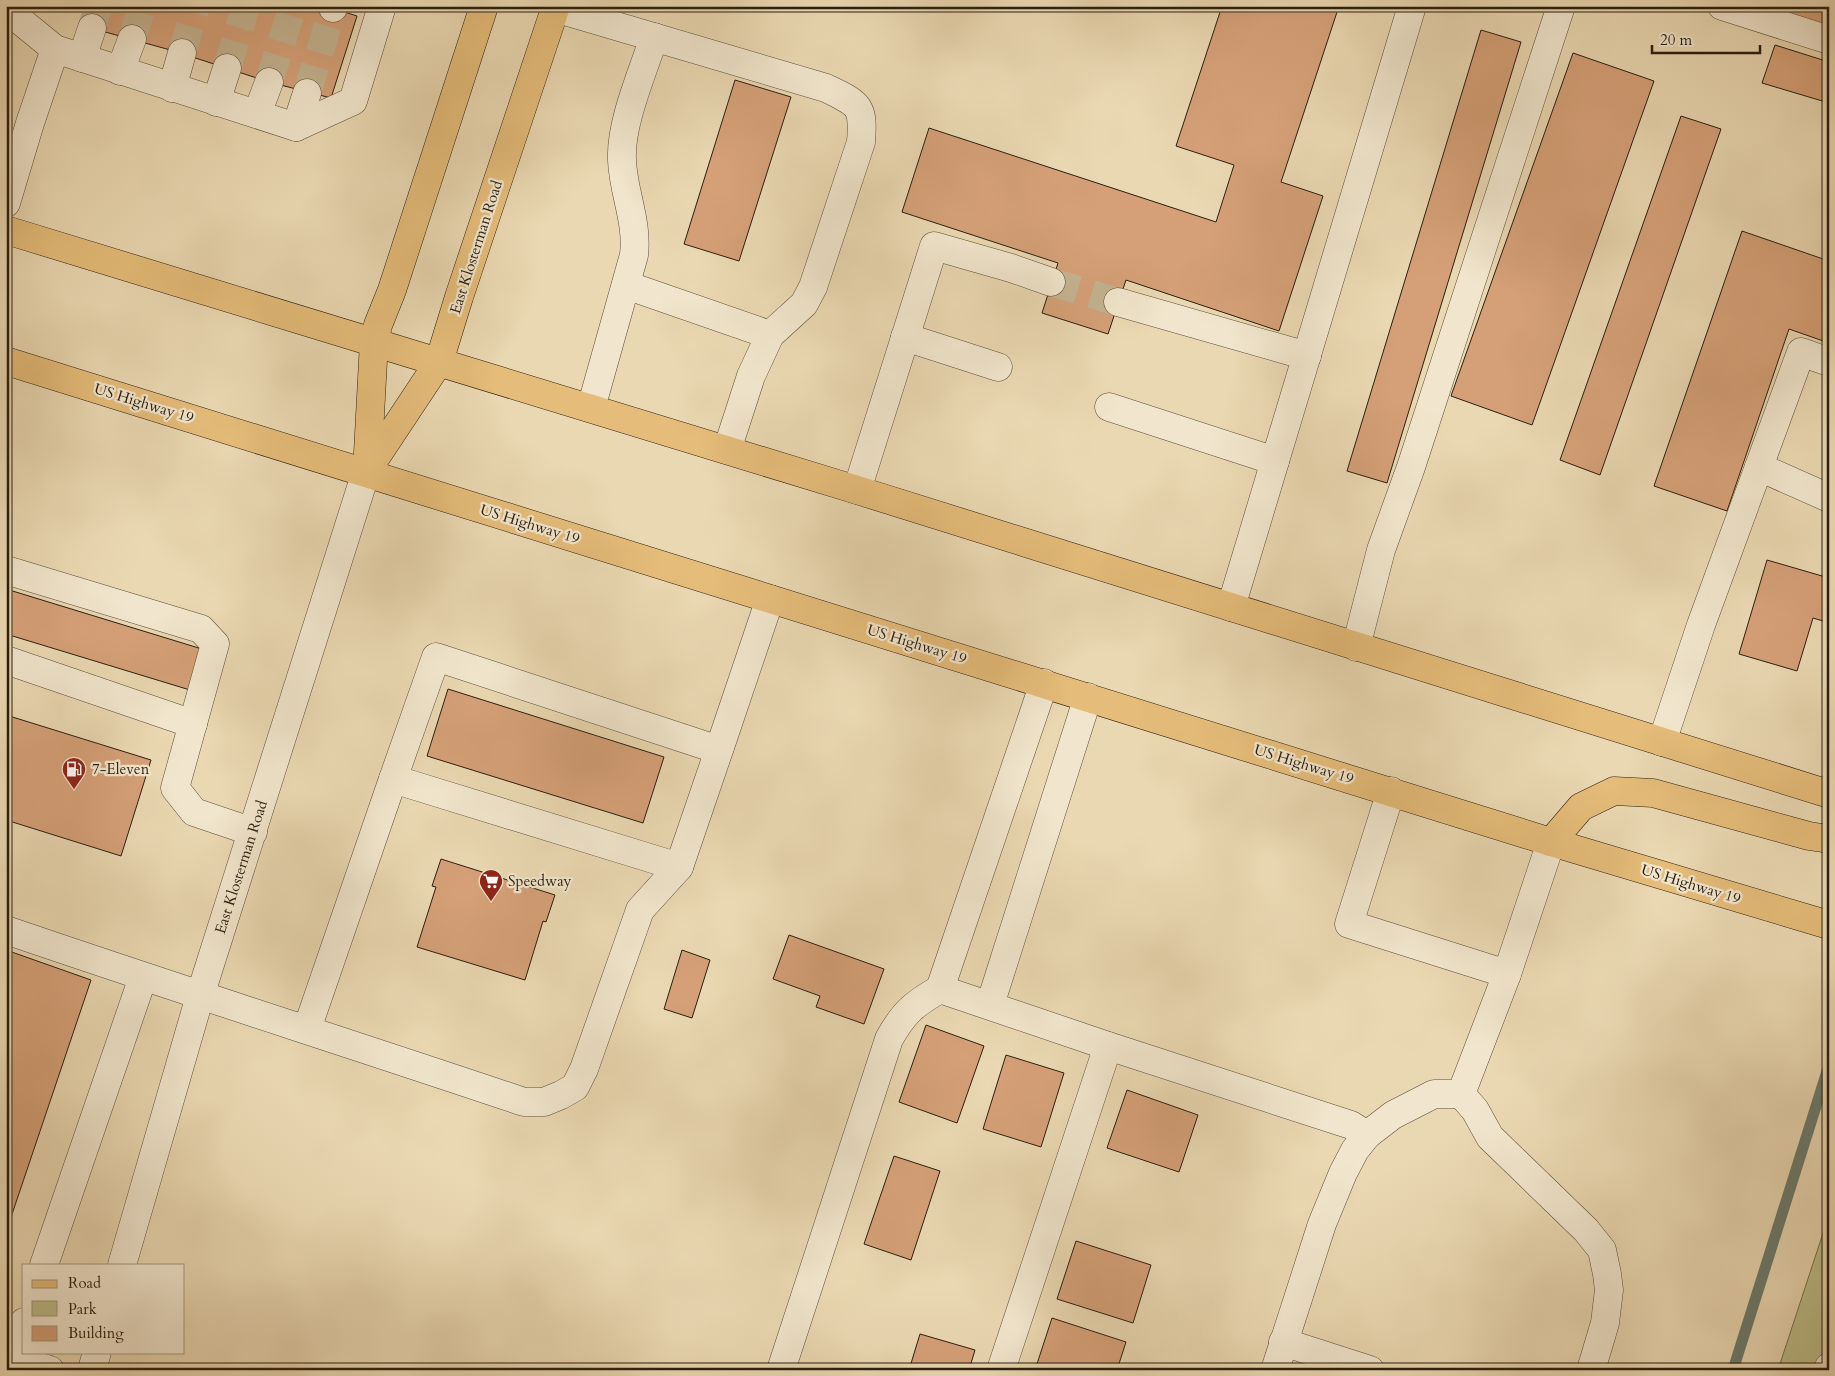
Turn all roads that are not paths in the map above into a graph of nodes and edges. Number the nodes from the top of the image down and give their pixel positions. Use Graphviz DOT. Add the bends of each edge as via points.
graph roads {
  1 [pos="14,6"];
  2 [pos="382,6"];
  3 [pos="484,6"];
  4 [pos="1412,6"];
  5 [pos="1561,6"];
  6 [pos="1722,6"];
  7 [pos="555,7"];
  8 [pos="92,28"];
  9 [pos="654,37"];
  10 [pos="132,39"];
  11 [pos="1829,40"];
  12 [pos="55,49"];
  13 [pos="182,53"];
  14 [pos="82,58"];
  15 [pos="227,68"];
  16 [pos="120,71"];
  17 [pos="268,82"];
  18 [pos="172,88"];
  19 [pos="307,93"];
  20 [pos="216,102"];
  21 [pos="257,114"];
  22 [pos="296,126"];
  23 [pos="6,203"];
  24 [pos="6,230"];
  25 [pos="1052,282"];
  26 [pos="626,285"];
  27 [pos="1118,302"];
  28 [pos="770,335"];
  29 [pos="905,337"];
  30 [pos="374,342"];
  31 [pos="1307,356"];
  32 [pos="6,361"];
  33 [pos="439,362"];
  34 [pos="1829,362"];
  35 [pos="998,367"];
  36 [pos="1109,407"];
  37 [pos="591,408"];
  38 [pos="727,450"];
  39 [pos="1275,461"];
  40 [pos="1759,466"];
  41 [pos="366,472"];
  42 [pos="857,490"];
  43 [pos="1829,498"];
  44 [pos="6,570"];
  45 [pos="770,599"];
  46 [pos="1231,607"];
  47 [pos="1356,647"];
  48 [pos="6,660"];
  49 [pos="1044,683"];
  50 [pos="1088,697"];
  51 [pos="193,724"];
  52 [pos="1662,742"];
  53 [pos="719,750"];
  54 [pos="393,779"];
  55 [pos="1391,791"];
  56 [pos="1829,794"];
  57 [pos="253,832"];
  58 [pos="1829,839"];
  59 [pos="1551,842"];
  60 [pos="679,867"];
  61 [pos="1829,925"];
  62 [pos="6,930"];
  63 [pos="1507,974"];
  64 [pos="143,977"];
  65 [pos="940,988"];
  66 [pos="200,996"];
  67 [pos="990,1005"];
  68 [pos="307,1029"];
  69 [pos="1108,1046"];
  70 [pos="1460,1094"];
  71 [pos="1367,1134"];
  72 [pos="44,1264"];
  73 [pos="122,1264"];
  74 [pos="22,1327"];
  75 [pos="1284,1342"];
  76 [pos="96,1354"];
  77 [pos="9,1357"];
  78 [pos="50,1370"];
  79 [pos="92,1370"];
  80 [pos="781,1370"];
  81 [pos="1001,1370"];
  82 [pos="1275,1370"];
  83 [pos="1370,1370"];
  84 [pos="1591,1370"];
  1 -- 12 [label="street" via="12,14"];
  2 -- 22 [label="street" via="353,101"];
  3 -- 30 [label="main road, East Klosterman Road"];
  4 -- 31 [label="street"];
  5 -- 47 [label="street" via="1412,467 1381,550"];
  6 -- 11 [label="street"];
  7 -- 9 [label="street"];
  7 -- 33 [label="main road, East Klosterman Road"];
  8 -- 14 [label="street"];
  9 -- 26 [label="street" via="624,130 622,160 636,240"];
  9 -- 28 [label="street" via="826,88 859,107 863,120 861,142 813,287 804,304"];
  10 -- 16 [label="street"];
  12 -- 14 [label="street"];
  12 -- 23 [label="street"];
  13 -- 18 [label="street"];
  14 -- 16 [label="street"];
  15 -- 20 [label="street"];
  16 -- 18 [label="street"];
  17 -- 21 [label="street"];
  18 -- 20 [label="street"];
  19 -- 22 [label="street"];
  20 -- 21 [label="street"];
  21 -- 22 [label="street"];
  24 -- 30 [label="main road"];
  25 -- 29 [label="street" via="934,246"];
  26 -- 28 [label="street"];
  26 -- 37 [label="street"];
  27 -- 31 [label="street"];
  28 -- 38 [label="street" via="751,376"];
  29 -- 35 [label="street"];
  29 -- 42 [label="street"];
  30 -- 33 [label="main road"];
  30 -- 41 [label="main road, East Klosterman Road"];
  31 -- 39 [label="street"];
  32 -- 41 [label="main road, US Highway 19"];
  33 -- 37 [label="main road"];
  33 -- 41 [label="main road, East Klosterman Road"];
  34 -- 40 [label="street" via="1801,352"];
  36 -- 39 [label="street"];
  37 -- 38 [label="main road"];
  38 -- 42 [label="main road"];
  39 -- 46 [label="street"];
  40 -- 43 [label="street"];
  40 -- 52 [label="street"];
  41 -- 45 [label="main road, US Highway 19"];
  41 -- 57 [label="street, East Klosterman Road"];
  42 -- 46 [label="main road"];
  44 -- 51 [label="street" via="201,629 215,644"];
  45 -- 49 [label="main road, US Highway 19"];
  45 -- 53 [label="street"];
  46 -- 47 [label="main road"];
  47 -- 52 [label="main road"];
  48 -- 51 [label="street"];
  49 -- 50 [label="main road, US Highway 19"];
  49 -- 65 [label="street"];
  50 -- 55 [label="main road, US Highway 19"];
  50 -- 67 [label="street"];
  51 -- 57 [label="street" via="175,788 194,812"];
  52 -- 56 [label="main road"];
  53 -- 54 [label="street" via="436,657"];
  53 -- 60 [label="street"];
  54 -- 60 [label="street"];
  54 -- 68 [label="street"];
  55 -- 59 [label="main road, US Highway 19"];
  55 -- 63 [label="street" via="1349,924"];
  57 -- 66 [label="street, East Klosterman Road"];
  58 -- 59 [label="main road" via="1653,793 1614,791 1581,807"];
  59 -- 61 [label="main road, US Highway 19"];
  59 -- 63 [label="street"];
  60 -- 68 [label="street" via="640,910 584,1069 575,1087 561,1095 544,1102 524,1102"];
  62 -- 64 [label="street"];
  63 -- 70 [label="street"];
  64 -- 66 [label="street"];
  64 -- 72 [label="street"];
  65 -- 67 [label="street"];
  65 -- 80 [label="street" via="917,1002 889,1039"];
  66 -- 68 [label="street"];
  66 -- 73 [label="street, East Klosterman Road"];
  67 -- 69 [label="street"];
  69 -- 71 [label="street" via="1351,1125"];
  69 -- 81 [label="street"];
  70 -- 71 [label="street" via="1434,1094 1393,1115"];
  70 -- 84 [label="street" via="1476,1110 1490,1137 1586,1230 1602,1250 1609,1290 1605,1323"];
  71 -- 75 [label="street" via="1352,1156 1329,1208"];
  74 -- 77 [label="street"];
  75 -- 82 [label="street"];
  75 -- 83 [label="street"];
  76 -- 79 [label="street"];
  77 -- 78 [label="street"];
}
